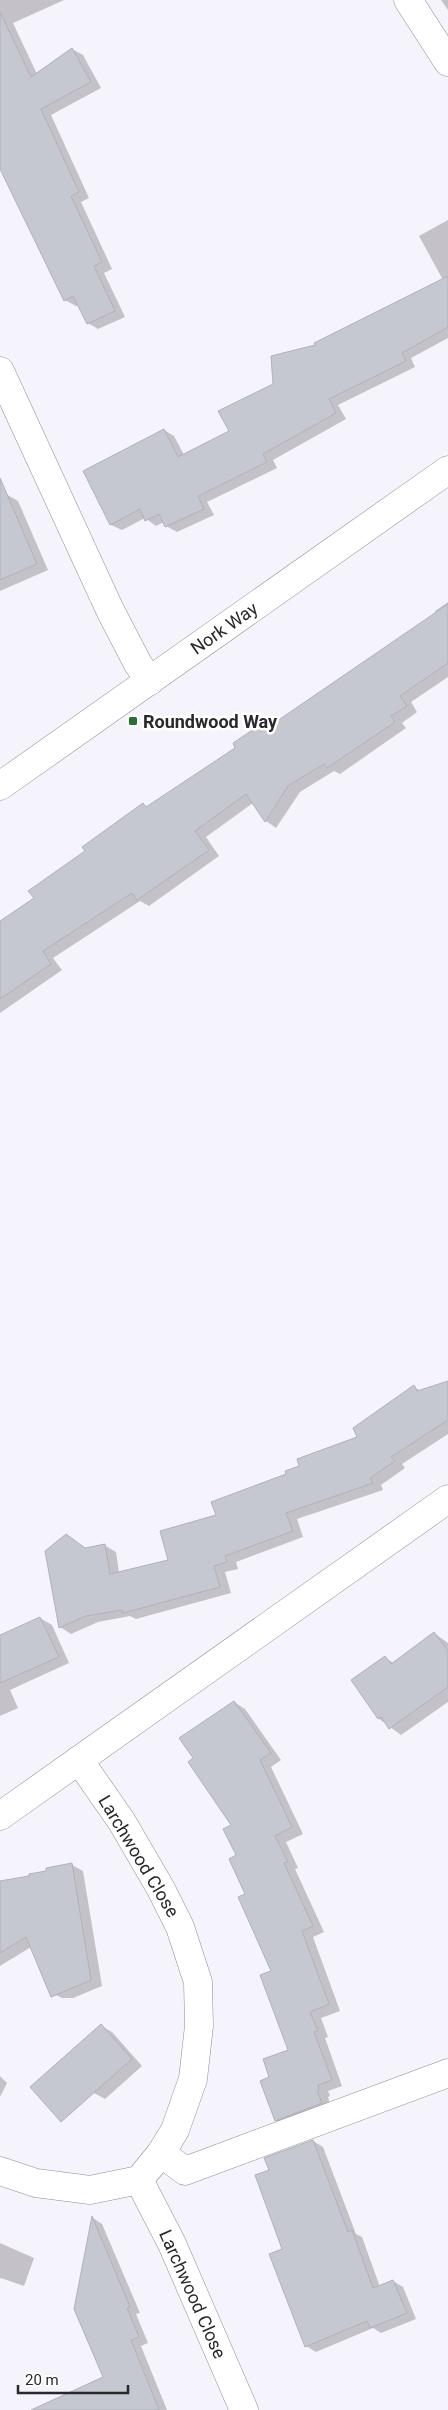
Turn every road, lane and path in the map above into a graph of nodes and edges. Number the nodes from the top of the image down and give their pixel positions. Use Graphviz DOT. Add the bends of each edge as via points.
graph roads {
  1 [pos="408,0"];
  2 [pos="448,62"];
  3 [pos="0,371"];
  4 [pos="448,470"];
  5 [pos="150,681"];
  6 [pos="0,786"];
  7 [pos="448,1498"];
  8 [pos="79,1760"];
  9 [pos="0,1816"];
  10 [pos="448,2073"];
  11 [pos="161,2153"];
  12 [pos="0,2171"];
  13 [pos="139,2180"];
  14 [pos="244,2410"];
  1 -- 2 [label="street"];
  3 -- 5 [label="street" via="110,610"];
  4 -- 5 [label="street, Nork Way"];
  5 -- 6 [label="street, Nork Way"];
  7 -- 8 [label="street"];
  8 -- 9 [label="street"];
  8 -- 11 [label="street, Larchwood Close" via="122,1822 161,1888 180,1927 198,1982 200,2026 192,2079 175,2130"];
  10 -- 11 [label="street" via="185,2170"];
  11 -- 13 [label="street, Larchwood Close"];
  12 -- 13 [label="street" via="36,2183 90,2190"];
  13 -- 14 [label="street, Larchwood Close" via="172,2244"];
}
